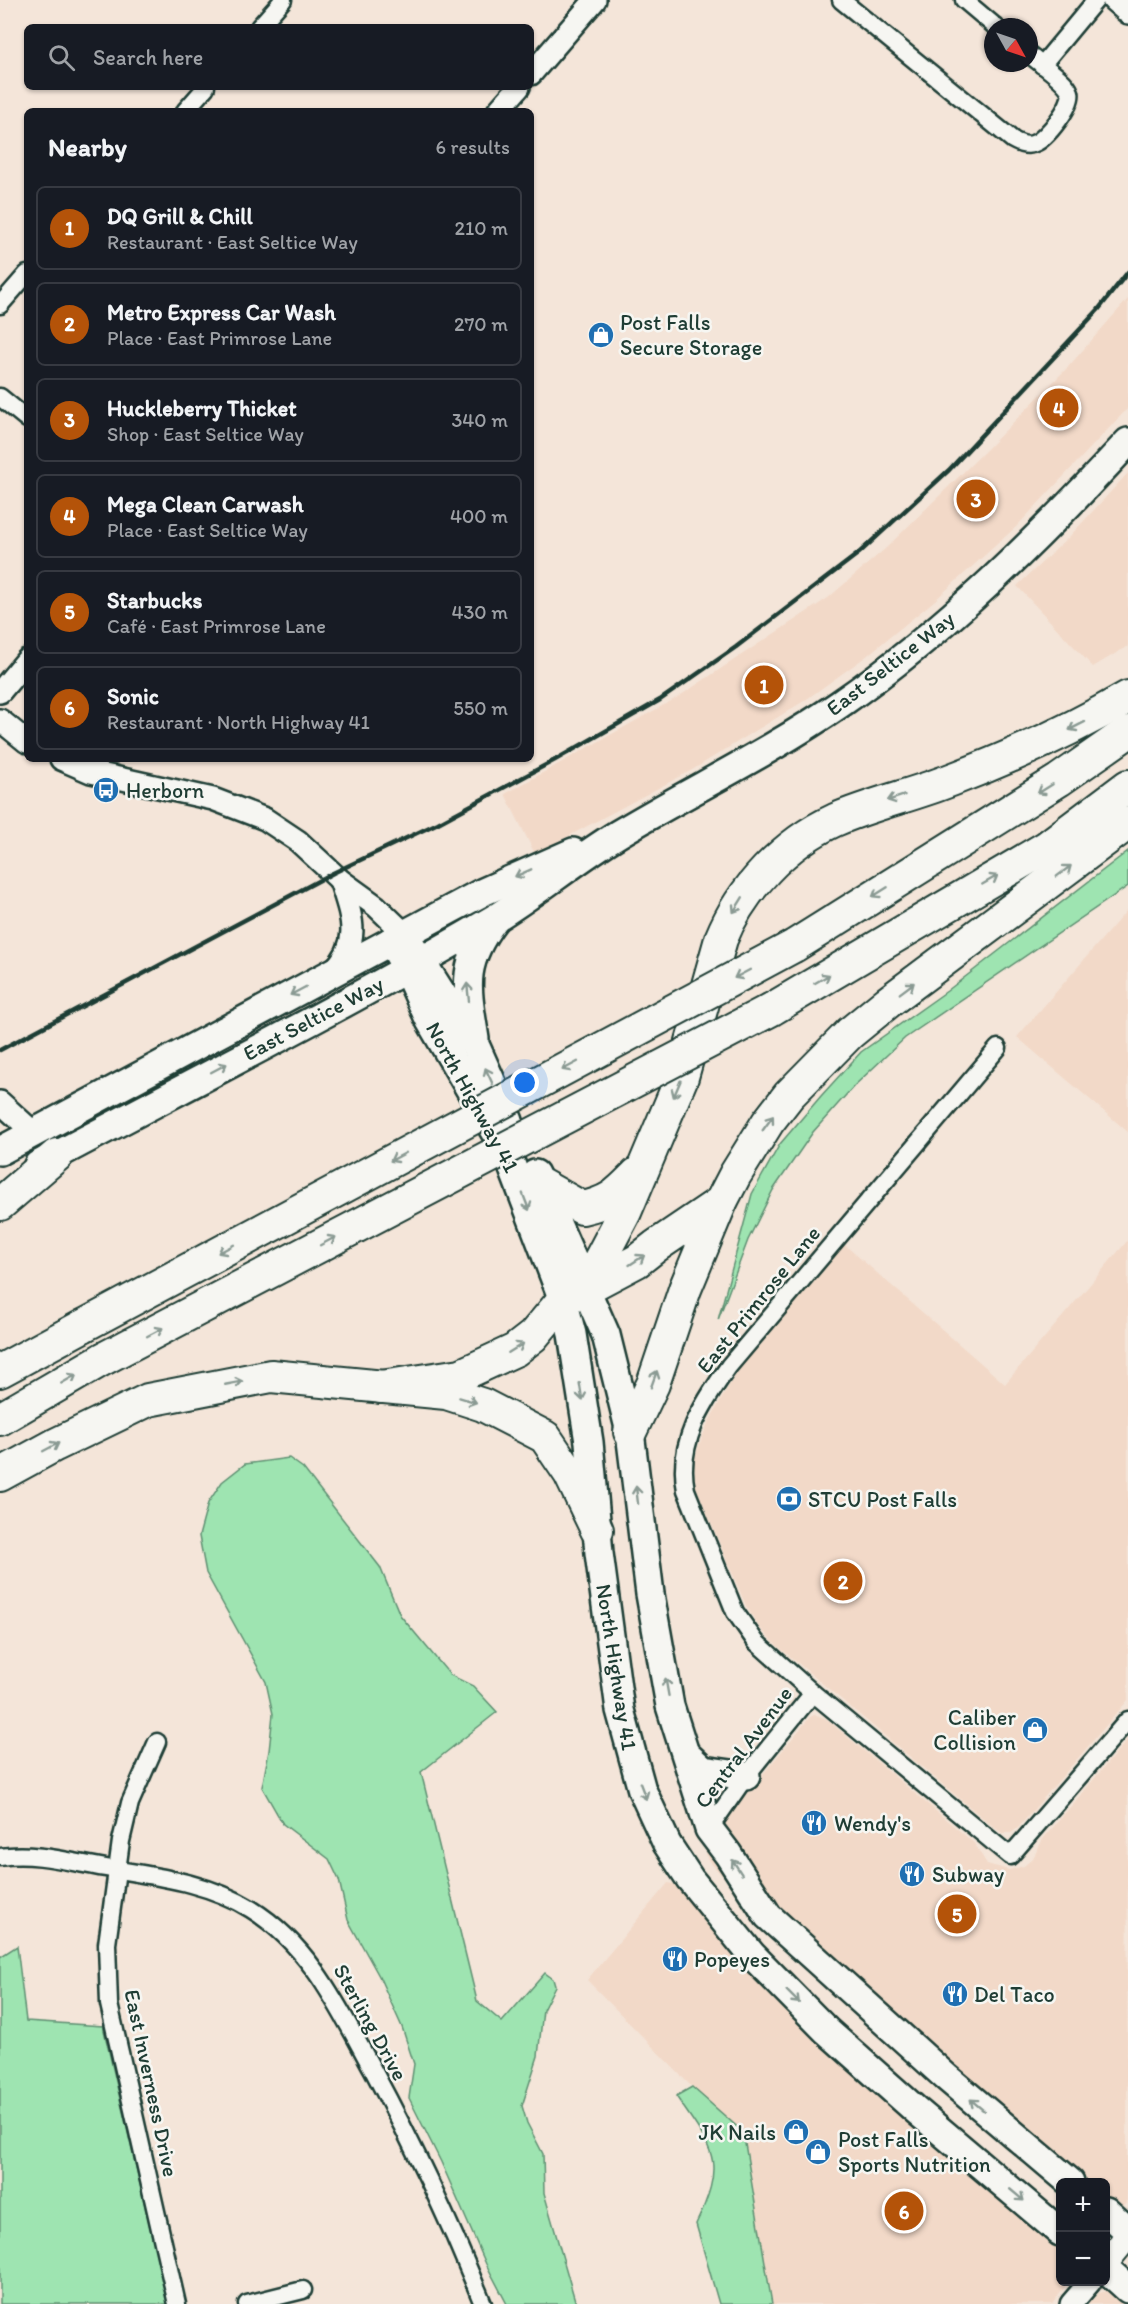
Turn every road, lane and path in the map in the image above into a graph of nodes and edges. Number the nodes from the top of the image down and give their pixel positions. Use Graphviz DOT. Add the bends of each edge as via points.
graph roads {
  1 [pos="283,0"];
  2 [pos="595,0"];
  3 [pos="841,0"];
  4 [pos="964,0"];
  5 [pos="1096,0"];
  6 [pos="1113,0"];
  7 [pos="1128,13"];
  8 [pos="985,18"];
  9 [pos="262,24"];
  10 [pos="1038,62"];
  11 [pos="1042,65"];
  12 [pos="534,71"];
  13 [pos="203,90"];
  14 [pos="516,90"];
  15 [pos="188,108"];
  16 [pos="501,108"];
  17 [pos="24,277"];
  18 [pos="0,304"];
  19 [pos="0,397"];
  20 [pos="24,417"];
  21 [pos="1128,442"];
  22 [pos="24,664"];
  23 [pos="0,692"];
  24 [pos="1128,698"];
  25 [pos="0,720"];
  26 [pos="1128,732"];
  27 [pos="24,740"];
  28 [pos="68,762"];
  29 [pos="1128,786"];
  30 [pos="1128,823"];
  31 [pos="616,835"];
  32 [pos="340,880"];
  33 [pos="496,917"];
  34 [pos="398,937"];
  35 [pos="413,964"];
  36 [pos="330,973"];
  37 [pos="348,1000"];
  38 [pos="254,1014"];
  39 [pos="430,1021"];
  40 [pos="998,1048"];
  41 [pos="477,1049"];
  42 [pos="0,1102"];
  43 [pos="33,1132"];
  44 [pos="0,1151"];
  45 [pos="57,1155"];
  46 [pos="644,1167"];
  47 [pos="0,1185"];
  48 [pos="541,1185"];
  49 [pos="721,1202"];
  50 [pos="0,1204"];
  51 [pos="574,1294"];
  52 [pos="0,1371"];
  53 [pos="381,1387"];
  54 [pos="0,1419"];
  55 [pos="630,1432"];
  56 [pos="0,1475"];
  57 [pos="597,1530"];
  58 [pos="813,1693"];
  59 [pos="1128,1720"];
  60 [pos="157,1742"];
  61 [pos="687,1755"];
  62 [pos="746,1776"];
  63 [pos="709,1829"];
  64 [pos="675,1856"];
  65 [pos="0,1857"];
  66 [pos="118,1870"];
  67 [pos="768,1916"];
  68 [pos="1065,2178"];
  69 [pos="1110,2215"];
  70 [pos="1056,2229"];
  71 [pos="1128,2231"];
  72 [pos="1128,2236"];
  73 [pos="1110,2258"];
  74 [pos="1110,2273"];
  75 [pos="1087,2286"];
  76 [pos="1128,2289"];
  77 [pos="303,2290"];
  78 [pos="177,2304"];
  79 [pos="247,2304"];
  80 [pos="483,2304"];
  81 [pos="1071,2304"];
  1 -- 9 [label="street"];
  2 -- 12 [label="street"];
  3 -- 11 [label="street" via="1020,144 1033,145 1039,141 1070,102 1065,84"];
  4 -- 8 [label="street"];
  5 -- 11 [label="street"];
  6 -- 7 [label="street"];
  10 -- 11 [label="street"];
  13 -- 15 [label="street"];
  14 -- 16 [label="street"];
  17 -- 18 [label="street"];
  19 -- 20 [label="street"];
  21 -- 31 [label="main road, East Seltice Way" via="980,591 889,667 798,732"];
  22 -- 23 [label="street"];
  24 -- 46 [label="highway, one-way" via="1020,753 833,821 762,873 729,918 682,1077"];
  25 -- 27 [label="street"];
  26 -- 52 [label="highway, one-way, bridge" via="1059,780 794,946"];
  28 -- 32 [label="street" via="91,772 248,811 298,841"];
  54 -- 29 [label="highway, one-way, bridge" via="103,1359 772,1009 1047,847"];
  49 -- 30 [label="highway, one-way" via="768,1122 850,1034"];
  31 -- 33 [label="main road, East Seltice Way"];
  31 -- 34 [label="main road, East Seltice Way, one-way" via="483,892"];
  32 -- 34 [label="street" via="376,906"];
  32 -- 36 [label="street" via="352,921 351,941 344,958"];
  33 -- 35 [label="main road, East Seltice Way"];
  41 -- 33 [label="main road, one-way" via="468,969 482,935"];
  34 -- 35 [label="main road"];
  34 -- 36 [label="main road, East Seltice Way"];
  35 -- 37 [label="main road, East Seltice Way"];
  35 -- 39 [label="main road, North Highway 41"];
  35 -- 41 [label="main road, North Highway 41"];
  36 -- 38 [label="main road, East Seltice Way, one-way"];
  37 -- 39 [label="main road" via="385,992 409,1002"];
  45 -- 37 [label="main road, East Seltice Way, one-way"];
  38 -- 43 [label="main road, East Seltice Way"];
  38 -- 45 [label="main road" via="169,1077 75,1128 66,1136"];
  39 -- 51 [label="main road, North Highway 41, one-way" via="507,1154"];
  40 -- 58 [label="street, East Primrose Lane" via="735,1359 704,1405 684,1450 686,1490 735,1612 756,1642"];
  48 -- 41 [label="main road, North Highway 41, one-way"];
  42 -- 43 [label="street"];
  43 -- 44 [label="main road, East Seltice Way"];
  43 -- 45 [label="main road"];
  45 -- 47 [label="main road, East Seltice Way"];
  45 -- 50 [label="highway"];
  46 -- 48 [label="highway" via="603,1203 582,1208"];
  46 -- 51 [label="highway" via="625,1212"];
  48 -- 51 [label="main road, North Highway 41"];
  51 -- 49 [label="highway, one-way" via="637,1261"];
  55 -- 49 [label="highway, one-way" via="653,1384 685,1289"];
  53 -- 51 [label="highway, one-way" via="461,1374 515,1350"];
  51 -- 55 [label="main road, North Highway 41" via="606,1335"];
  51 -- 57 [label="main road, North Highway 41, one-way" via="572,1334 589,1442"];
  56 -- 53 [label="highway, one-way" via="148,1400 271,1376"];
  53 -- 57 [label="highway, one-way" via="446,1393 483,1405 544,1437 570,1474"];
  61 -- 55 [label="main road, North Highway 41, one-way" via="670,1706 650,1594"];
  57 -- 64 [label="main road, North Highway 41, one-way" via="627,1740 642,1790"];
  58 -- 59 [label="street, East Primrose Lane" via="1010,1856"];
  58 -- 62 [label="street, Central Avenue"];
  60 -- 66 [label="street, East Inverness Drive" via="130,1803"];
  61 -- 62 [label="main road" via="704,1770"];
  61 -- 63 [label="main road, North Highway 41"];
  62 -- 63 [label="street, Central Avenue"];
  67 -- 63 [label="main road, North Highway 41, one-way"];
  64 -- 67 [label="main road" via="688,1855 720,1901 742,1919"];
  64 -- 70 [label="main road, North Highway 41, one-way" via="752,1955 836,2039"];
  65 -- 66 [label="street, Sterling Drive" via="14,1855"];
  66 -- 78 [label="street, East Inverness Drive" via="107,1944 109,2004"];
  66 -- 80 [label="street, Sterling Drive" via="177,1880 233,1899 274,1924 308,1959 351,2029 410,2140"];
  68 -- 67 [label="main road, North Highway 41, one-way" via="946,2077"];
  69 -- 71 [label="main road"];
  72 -- 73 [label="main road"];
  74 -- 76 [label="main road"];
  75 -- 81 [label="street"];
  77 -- 79 [label="street"];
}
